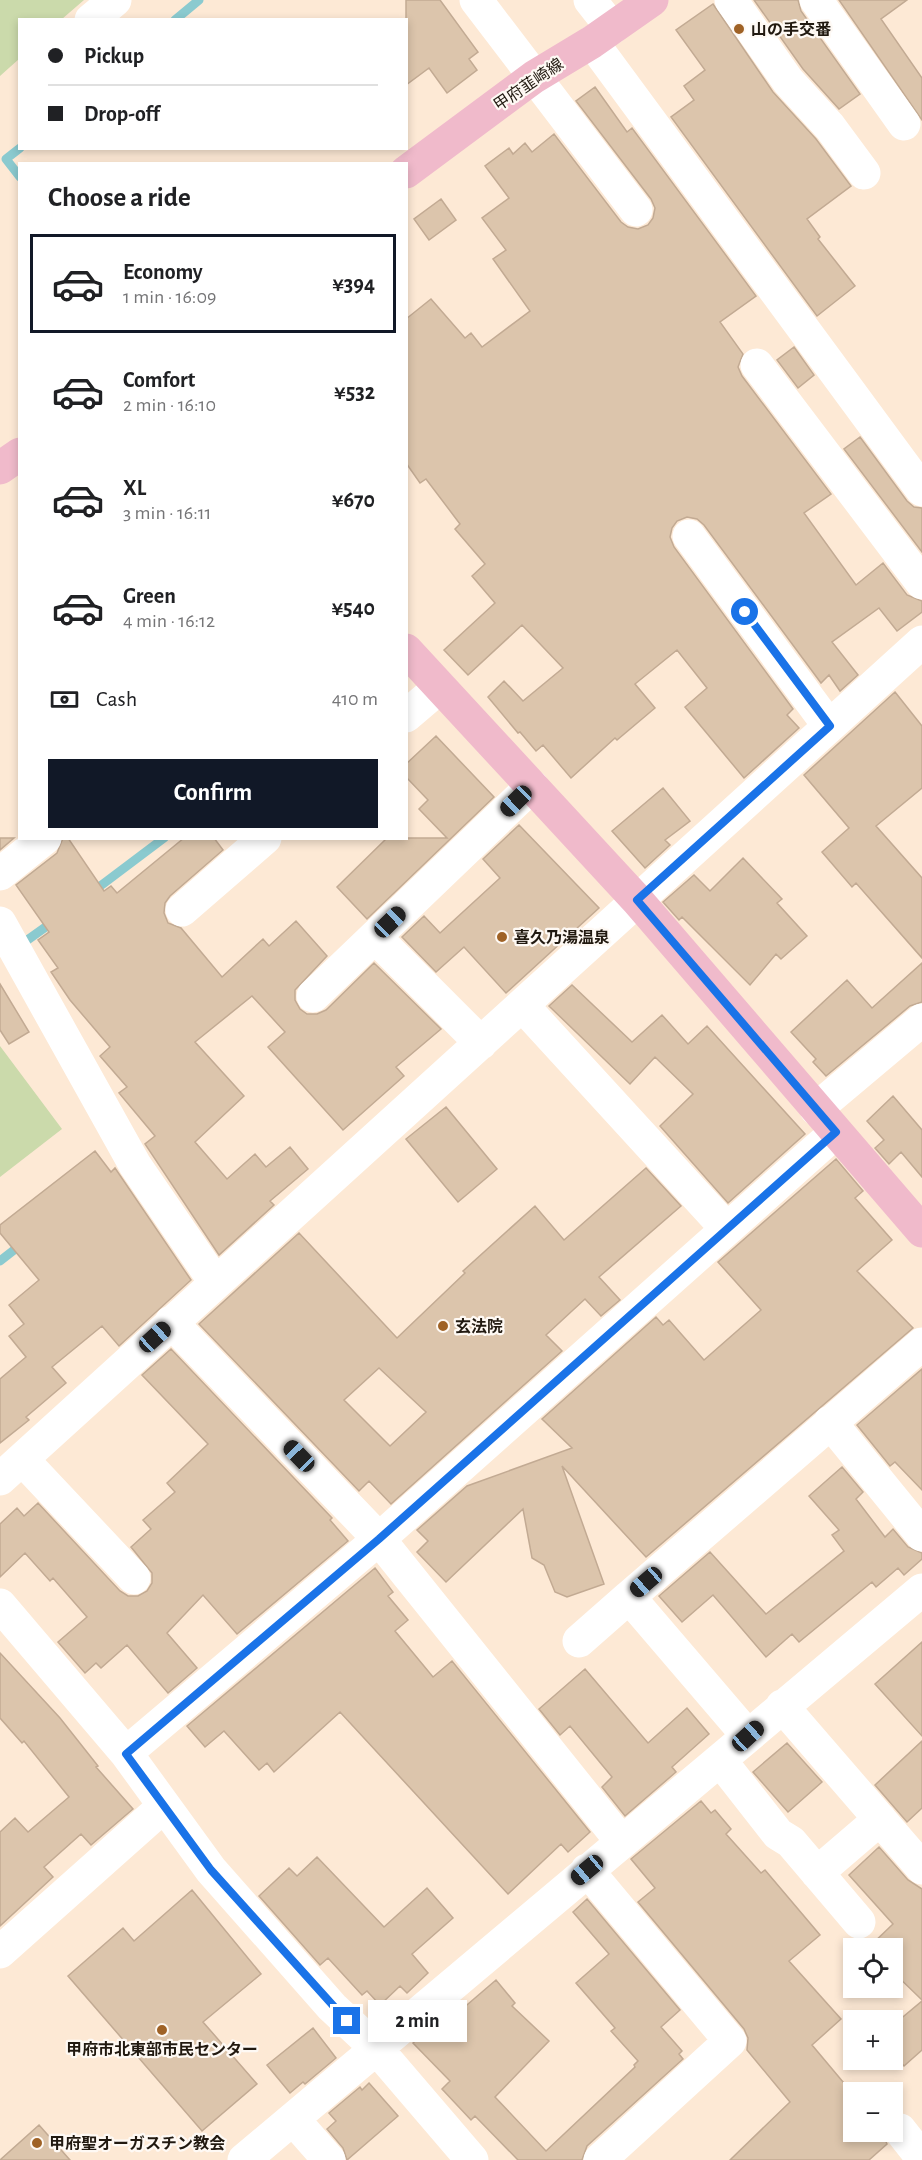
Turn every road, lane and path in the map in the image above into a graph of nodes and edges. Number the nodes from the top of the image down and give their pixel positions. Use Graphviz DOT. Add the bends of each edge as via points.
graph roads {
  1 [pos="115,0"];
  2 [pos="476,0"];
  3 [pos="590,0"];
  4 [pos="652,0"];
  5 [pos="731,0"];
  6 [pos="816,0"];
  7 [pos="93,18"];
  8 [pos="602,35"];
  9 [pos="534,77"];
  10 [pos="904,124"];
  11 [pos="408,170"];
  12 [pos="864,173"];
  13 [pos="636,210"];
  14 [pos="757,364"];
  15 [pos="18,455"];
  16 [pos="0,468"];
  17 [pos="922,490"];
  18 [pos="689,536"];
  19 [pos="922,583"];
  20 [pos="922,642"];
  21 [pos="408,652"];
  22 [pos="440,687"];
  23 [pos="408,714"];
  24 [pos="830,726"];
  25 [pos="532,786"];
  26 [pos="42,840"];
  27 [pos="263,840"];
  28 [pos="0,874"];
  29 [pos="637,900"];
  30 [pos="182,910"];
  31 [pos="0,923"];
  32 [pos="375,937"];
  33 [pos="313,996"];
  34 [pos="522,1005"];
  35 [pos="922,1020"];
  36 [pos="481,1043"];
  37 [pos="826,1121"];
  38 [pos="916,1214"];
  39 [pos="727,1229"];
  40 [pos="215,1282"];
  41 [pos="171,1322"];
  42 [pos="922,1344"];
  43 [pos="830,1422"];
  44 [pos="11,1469"];
  45 [pos="922,1535"];
  46 [pos="379,1539"];
  47 [pos="134,1578"];
  48 [pos="922,1590"];
  49 [pos="630,1597"];
  50 [pos="0,1605"];
  51 [pos="579,1641"];
  52 [pos="782,1706"];
  53 [pos="748,1736"];
  54 [pos="126,1754"];
  55 [pos="720,1760"];
  56 [pos="164,1806"];
  57 [pos="880,1820"];
  58 [pos="621,1841"];
  59 [pos="922,1868"];
  60 [pos="587,1870"];
  61 [pos="817,1873"];
  62 [pos="859,1922"];
  63 [pos="0,1952"];
  64 [pos="376,2049"];
  65 [pos="293,2119"];
  66 [pos="903,2134"];
  67 [pos="922,2158"];
  68 [pos="244,2160"];
  69 [pos="329,2160"];
  70 [pos="472,2160"];
  71 [pos="600,2160"];
  1 -- 7 [label="street"];
  2 -- 9 [label="street"];
  3 -- 8 [label="street"];
  4 -- 8 [label="main road, 甲府韮崎線"];
  5 -- 12 [label="street" via="788,81 830,127"];
  6 -- 10 [label="street"];
  8 -- 9 [label="main road, 甲府韮崎線"];
  8 -- 17 [label="street"];
  9 -- 11 [label="main road, 甲府韮崎線"];
  9 -- 13 [label="street"];
  14 -- 19 [label="street"];
  15 -- 16 [label="main road"];
  18 -- 24 [label="street"];
  20 -- 24 [label="street"];
  21 -- 22 [label="main road"];
  22 -- 23 [label="street"];
  22 -- 25 [label="main road"];
  24 -- 29 [label="street"];
  25 -- 29 [label="main road"];
  25 -- 32 [label="street"];
  26 -- 28 [label="street"];
  27 -- 30 [label="street"];
  29 -- 34 [label="street"];
  29 -- 37 [label="main road"];
  31 -- 40 [label="street" via="135,1165"];
  32 -- 33 [label="street"];
  32 -- 36 [label="street"];
  34 -- 36 [label="street"];
  34 -- 39 [label="street"];
  35 -- 37 [label="street"];
  36 -- 40 [label="street"];
  37 -- 38 [label="main road"];
  37 -- 39 [label="street"];
  39 -- 46 [label="street"];
  40 -- 41 [label="street"];
  41 -- 44 [label="street"];
  41 -- 46 [label="street"];
  42 -- 43 [label="street"];
  43 -- 45 [label="street"];
  43 -- 49 [label="street"];
  44 -- 47 [label="street"];
  46 -- 54 [label="street"];
  46 -- 58 [label="street"];
  48 -- 52 [label="street"];
  49 -- 51 [label="street"];
  49 -- 53 [label="street"];
  50 -- 54 [label="street"];
  52 -- 53 [label="street"];
  52 -- 57 [label="street"];
  53 -- 55 [label="street"];
  54 -- 56 [label="street"];
  55 -- 58 [label="street"];
  55 -- 61 [label="street" via="778,1834 791,1842"];
  56 -- 63 [label="street"];
  56 -- 64 [label="street" via="211,1870 332,2007"];
  57 -- 59 [label="street"];
  57 -- 61 [label="street"];
  58 -- 60 [label="street"];
  60 -- 64 [label="street"];
  60 -- 71 [label="street" via="730,2042"];
  61 -- 62 [label="street"];
  64 -- 65 [label="street"];
  64 -- 70 [label="street"];
  65 -- 68 [label="street"];
  65 -- 69 [label="street"];
  66 -- 67 [label="street"];
}
